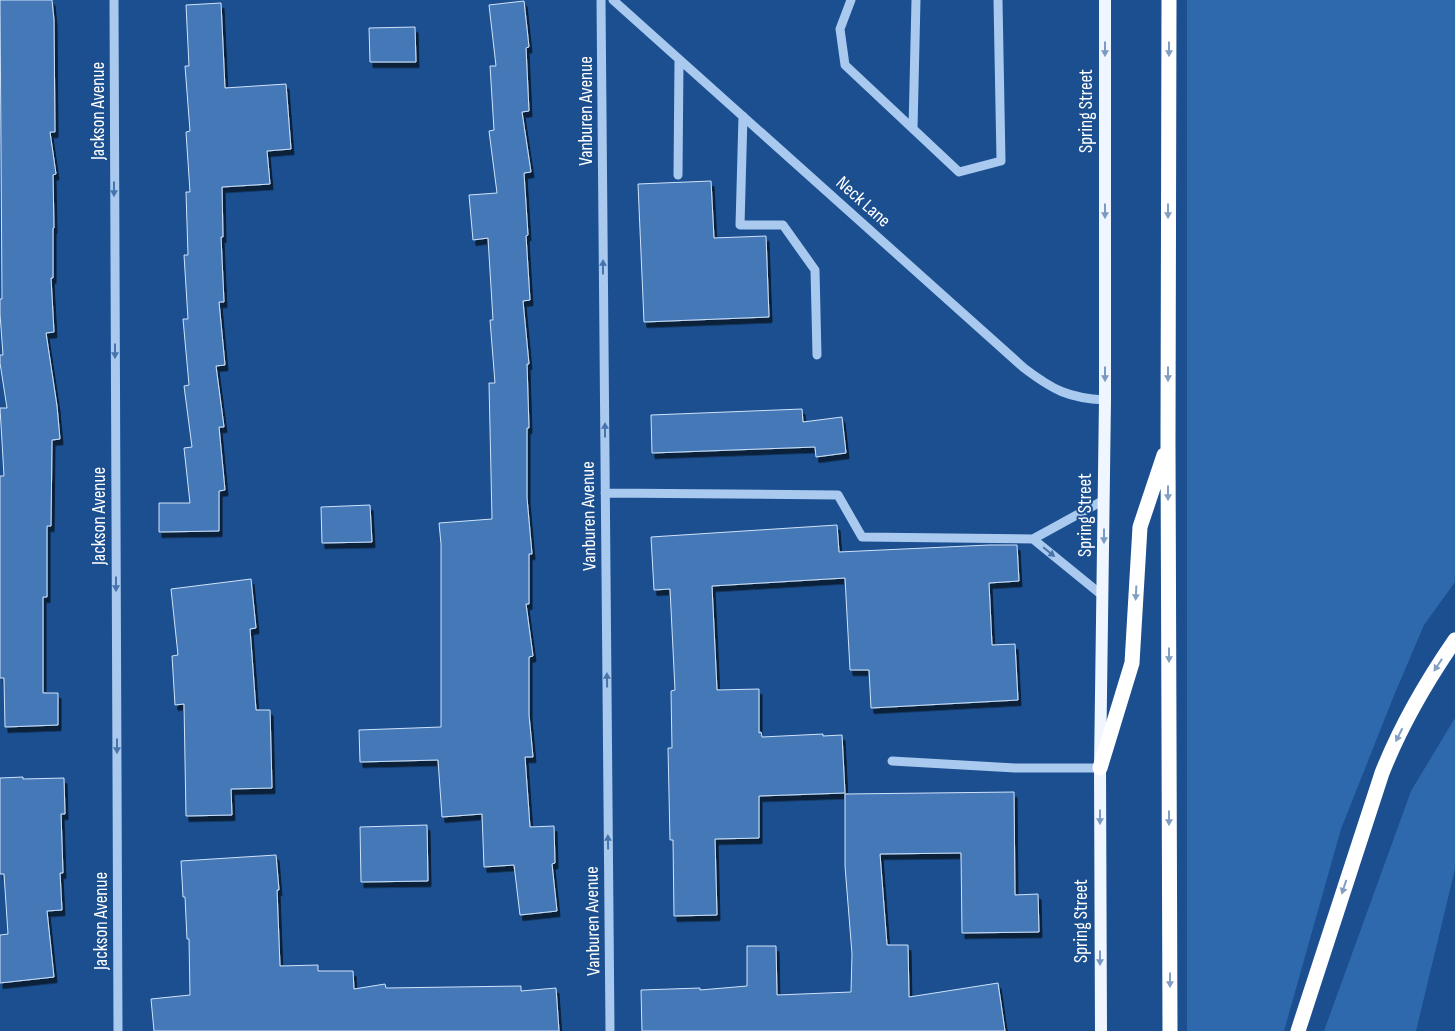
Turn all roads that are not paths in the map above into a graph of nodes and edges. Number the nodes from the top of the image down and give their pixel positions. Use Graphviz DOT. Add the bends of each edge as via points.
graph roads {
  1 [pos="114,0"];
  2 [pos="601,0"];
  3 [pos="851,0"];
  4 [pos="916,0"];
  5 [pos="998,0"];
  6 [pos="1105,0"];
  7 [pos="1169,0"];
  8 [pos="616,1"];
  9 [pos="679,60"];
  10 [pos="743,116"];
  11 [pos="913,129"];
  12 [pos="678,175"];
  13 [pos="818,355"];
  14 [pos="1105,400"];
  15 [pos="1168,444"];
  16 [pos="605,493"];
  17 [pos="1104,500"];
  18 [pos="1033,539"];
  19 [pos="1103,596"];
  20 [pos="1455,640"];
  21 [pos="892,762"];
  22 [pos="1100,768"];
  23 [pos="118,1031"];
  24 [pos="610,1031"];
  25 [pos="1101,1031"];
  26 [pos="1170,1031"];
  27 [pos="1298,1031"];
  1 -- 23 [label="street, Jackson Avenue, one-way"];
  16 -- 2 [label="street, Vanburen Avenue, one-way"];
  3 -- 11 [label="street" via="840,30 845,65"];
  4 -- 11 [label="street"];
  5 -- 11 [label="street" via="1001,161 960,172"];
  6 -- 14 [label="main road, Spring Street, one-way"];
  7 -- 15 [label="highway, one-way"];
  8 -- 9 [label="street, Neck Lane"];
  9 -- 10 [label="street, Neck Lane"];
  9 -- 12 [label="street"];
  10 -- 13 [label="street" via="740,225 783,225 814,270"];
  10 -- 14 [label="street, Neck Lane" via="1024,368 1054,390 1071,396"];
  14 -- 17 [label="main road, Spring Street"];
  15 -- 22 [label="highway, one-way" via="1140,527 1132,663"];
  15 -- 26 [label="highway, one-way"];
  16 -- 18 [label="street" via="838,495 862,537"];
  24 -- 16 [label="street, Vanburen Avenue, one-way"];
  17 -- 18 [label="street"];
  17 -- 19 [label="main road, Spring Street, one-way"];
  18 -- 19 [label="street, one-way"];
  19 -- 22 [label="main road, Spring Street"];
  20 -- 27 [label="highway, one-way" via="1421,691 1393,746 1372,801"];
  21 -- 22 [label="street"];
  22 -- 25 [label="main road, Spring Street, one-way"];
}
